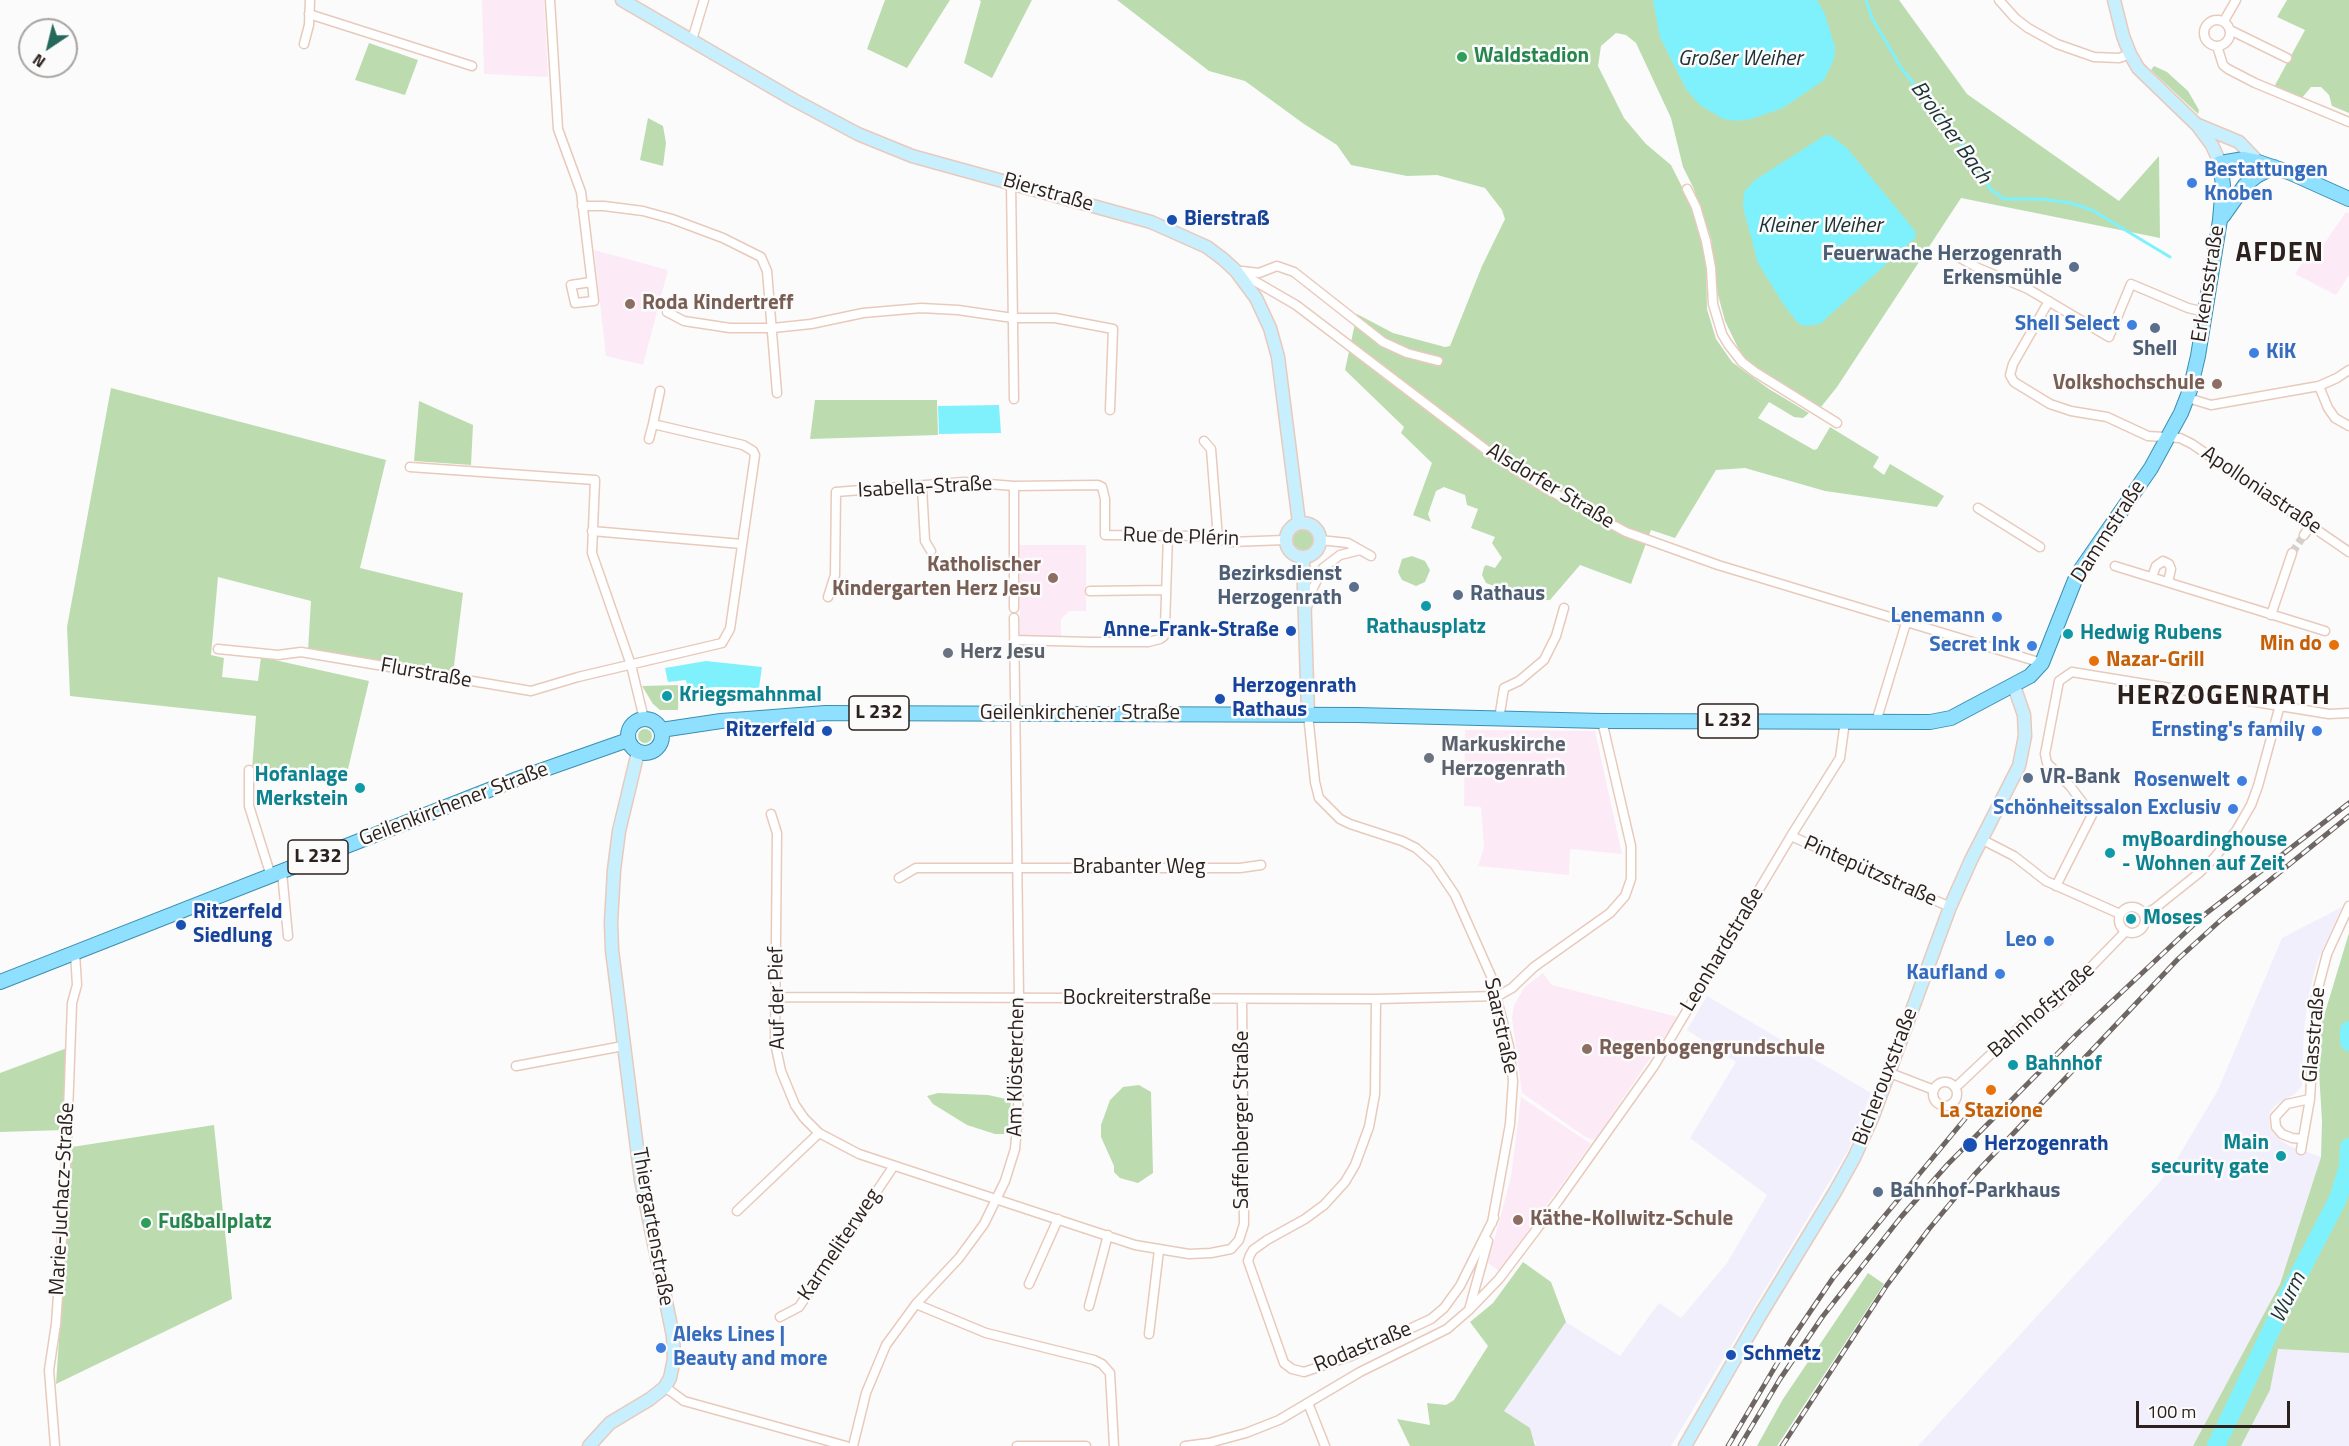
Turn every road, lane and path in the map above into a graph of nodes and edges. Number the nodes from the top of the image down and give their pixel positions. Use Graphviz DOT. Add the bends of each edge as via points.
graph roads {
  1 [pos="310,0"];
  2 [pos="549,0"];
  3 [pos="622,0"];
  4 [pos="704,0"];
  5 [pos="1999,0"];
  6 [pos="2114,0"];
  7 [pos="2236,0"];
  8 [pos="309,14"];
  9 [pos="2224,21"];
  10 [pos="2230,30"];
  11 [pos="692,40"];
  12 [pos="304,44"];
  13 [pos="2217,46"];
  14 [pos="2130,54"];
  15 [pos="2287,58"];
  16 [pos="472,66"];
  17 [pos="2349,122"];
  18 [pos="2197,125"];
  19 [pos="2258,162"];
  20 [pos="2220,163"];
  21 [pos="2274,167"];
  22 [pos="1011,182"];
  23 [pos="1687,189"];
  24 [pos="2349,199"];
  25 [pos="582,206"];
  26 [pos="2220,220"];
  27 [pos="1946,250"];
  28 [pos="1236,271"];
  29 [pos="591,282"];
  30 [pos="2049,302"];
  31 [pos="667,312"];
  32 [pos="2205,312"];
  33 [pos="1013,318"];
  34 [pos="773,328"];
  35 [pos="1438,361"];
  36 [pos="2349,369"];
  37 [pos="2319,386"];
  38 [pos="660,391"];
  39 [pos="777,393"];
  40 [pos="2188,398"];
  41 [pos="1014,399"];
  42 [pos="1110,410"];
  43 [pos="1837,423"];
  44 [pos="653,424"];
  45 [pos="2349,426"];
  46 [pos="2170,437"];
  47 [pos="649,439"];
  48 [pos="1204,441"];
  49 [pos="410,467"];
  50 [pos="1014,486"];
  51 [pos="922,487"];
  52 [pos="1978,508"];
  53 [pos="1299,523"];
  54 [pos="2311,525"];
  55 [pos="592,531"];
  56 [pos="1168,535"];
  57 [pos="2304,535"];
  58 [pos="1218,538"];
  59 [pos="1285,540"];
  60 [pos="1320,540"];
  61 [pos="742,544"];
  62 [pos="2040,547"];
  63 [pos="1360,550"];
  64 [pos="931,551"];
  65 [pos="2349,552"];
  66 [pos="2292,553"];
  67 [pos="1371,556"];
  68 [pos="1303,558"];
  69 [pos="2115,566"];
  70 [pos="2152,577"];
  71 [pos="2168,582"];
  72 [pos="1165,590"];
  73 [pos="1090,591"];
  74 [pos="828,597"];
  75 [pos="1014,608"];
  76 [pos="1564,608"];
  77 [pos="2271,615"];
  78 [pos="1014,618"];
  79 [pos="1304,619"];
  80 [pos="1906,623"];
  81 [pos="2325,631"];
  82 [pos="1014,640"];
  83 [pos="218,649"];
  84 [pos="2042,663"];
  85 [pos="631,665"];
  86 [pos="2014,686"];
  87 [pos="2280,705"];
  88 [pos="2349,713"];
  89 [pos="1014,714"];
  90 [pos="1308,714"];
  91 [pos="644,719"];
  92 [pos="1499,719"];
  93 [pos="1602,721"];
  94 [pos="1845,721"];
  95 [pos="1876,722"];
  96 [pos="661,730"];
  97 [pos="628,740"];
  98 [pos="638,752"];
  99 [pos="249,770"];
  100 [pos="771,814"];
  101 [pos="1791,836"];
  102 [pos="1981,839"];
  103 [pos="1261,865"];
  104 [pos="1018,868"];
  105 [pos="276,874"];
  106 [pos="899,878"];
  107 [pos="2056,885"];
  108 [pos="2349,906"];
  109 [pos="1950,907"];
  110 [pos="2120,914"];
  111 [pos="2144,914"];
  112 [pos="2126,932"];
  113 [pos="288,936"];
  114 [pos="75,953"];
  115 [pos="0,982"];
  116 [pos="1498,996"];
  117 [pos="777,997"];
  118 [pos="1019,998"];
  119 [pos="1242,999"];
  120 [pos="1376,999"];
  121 [pos="623,1046"];
  122 [pos="516,1066"];
  123 [pos="1890,1073"];
  124 [pos="1956,1087"];
  125 [pos="1934,1090"];
  126 [pos="2310,1099"];
  127 [pos="819,1134"];
  128 [pos="2303,1139"];
  129 [pos="2301,1150"];
  130 [pos="893,1167"];
  131 [pos="997,1200"];
  132 [pos="737,1211"];
  133 [pos="1494,1218"];
  134 [pos="1058,1219"];
  135 [pos="1107,1235"];
  136 [pos="1239,1240"];
  137 [pos="1159,1250"];
  138 [pos="1029,1284"];
  139 [pos="916,1305"];
  140 [pos="1089,1306"];
  141 [pos="1469,1310"];
  142 [pos="780,1317"];
  143 [pos="1149,1334"];
  144 [pos="665,1387"];
  145 [pos="1312,1401"];
  146 [pos="55,1446"];
  147 [pos="589,1446"];
  148 [pos="846,1446"];
  149 [pos="853,1446"];
  150 [pos="1017,1446"];
  151 [pos="1086,1446"];
  152 [pos="1114,1446"];
  153 [pos="1185,1446"];
  154 [pos="1325,1446"];
  155 [pos="1685,1446"];
  1 -- 8 [label="street"];
  2 -- 25 [label="street" via="558,129 577,179"];
  3 -- 11 [label="main road, Bierstraße"];
  4 -- 11 [label="street"];
  5 -- 14 [label="street" via="2015,18 2056,44 2094,57 2119,58"];
  6 -- 14 [label="main road"];
  7 -- 9 [label="street"];
  8 -- 12 [label="street"];
  8 -- 16 [label="street"];
  9 -- 10 [label="street"];
  9 -- 13 [label="street" via="2211,22 2204,31 2207,41"];
  10 -- 13 [label="street" via="2227,43"];
  10 -- 15 [label="street"];
  11 -- 22 [label="main road, Bierstraße" via="858,134 912,156"];
  13 -- 17 [label="street" via="2228,69"];
  14 -- 18 [label="main road" via="2153,84"];
  18 -- 19 [label="main road" via="2239,142"];
  18 -- 20 [label="main road"];
  19 -- 20 [label="main road" via="2244,159"];
  19 -- 21 [label="main road"];
  20 -- 26 [label="main road, Erkensstraße / L 232"];
  21 -- 24 [label="main road"];
  21 -- 26 [label="main road" via="2245,185"];
  22 -- 28 [label="main road, Bierstraße" via="1168,229 1207,247"];
  22 -- 33 [label="street"];
  23 -- 43 [label="street" via="1706,242 1713,304 1728,344 1755,372"];
  25 -- 29 [label="street"];
  25 -- 34 [label="street" via="643,211 672,219 761,257 767,271"];
  26 -- 32 [label="main road, Erkensstraße / L 232"];
  27 -- 30 [label="street"];
  28 -- 35 [label="street" via="1259,273 1277,266 1294,272 1383,342"];
  28 -- 53 [label="main road, Bierstraße" via="1256,298 1278,357"];
  28 -- 80 [label="street, Alsdorfer Straße" via="1296,305 1493,455 1603,521 1665,547"];
  30 -- 32 [label="street" via="2109,337 2132,285"];
  30 -- 46 [label="street, Apolloniastraße" via="2013,364 2010,375 2014,382 2050,404 2114,419 2148,436"];
  31 -- 34 [label="street" via="684,321 708,326"];
  32 -- 40 [label="main road, Erkensstraße / L 232"];
  33 -- 34 [label="street" via="958,310 897,309"];
  33 -- 41 [label="street"];
  33 -- 42 [label="street" via="1055,318 1113,329"];
  34 -- 39 [label="street"];
  36 -- 37 [label="street"];
  37 -- 40 [label="street" via="2211,405"];
  37 -- 45 [label="street" via="2328,408"];
  38 -- 44 [label="street"];
  40 -- 46 [label="main road, Erkensstraße / L 232"];
  44 -- 47 [label="street"];
  44 -- 61 [label="street" via="753,451 754,469"];
  46 -- 54 [label="street, Apolloniastraße" via="2192,444"];
  46 -- 84 [label="main road, Dammstraße / L 232" via="2077,576"];
  48 -- 58 [label="street" via="1211,449"];
  49 -- 55 [label="street" via="595,480"];
  50 -- 51 [label="street, Isabella-Straße" via="964,482"];
  50 -- 56 [label="street, Rue de Plérin" via="1098,485 1105,499 1105,535"];
  50 -- 75 [label="street"];
  51 -- 64 [label="street" via="925,541"];
  51 -- 74 [label="street, Isabella-Straße" via="836,492 835,575"];
  52 -- 62 [label="street"];
  53 -- 59 [label="main road" via="1289,529"];
  53 -- 60 [label="main road" via="1316,529"];
  54 -- 57 [label="street"];
  54 -- 65 [label="street, Apolloniastraße"];
  55 -- 61 [label="street"];
  55 -- 85 [label="street" via="595,565"];
  56 -- 58 [label="street, Rue de Plérin"];
  56 -- 72 [label="street"];
  58 -- 59 [label="street, Rue de Plérin" via="1230,542"];
  59 -- 68 [label="main road" via="1288,550"];
  60 -- 63 [label="street" via="1348,543"];
  60 -- 68 [label="main road" via="1313,555"];
  61 -- 85 [label="street, Flurstraße" via="726,639 715,646"];
  63 -- 67 [label="street"];
  63 -- 79 [label="street" via="1340,555 1323,568 1312,588"];
  66 -- 77 [label="street"];
  68 -- 79 [label="main road"];
  69 -- 70 [label="street"];
  70 -- 71 [label="street"];
  70 -- 71 [label="street" via="2163,561 2171,569"];
  71 -- 77 [label="street"];
  72 -- 73 [label="street"];
  72 -- 82 [label="street" via="1164,636 1155,641"];
  76 -- 92 [label="street" via="1544,660 1504,688"];
  77 -- 81 [label="street"];
  78 -- 82 [label="street, Am Klösterchen"];
  79 -- 90 [label="main road"];
  80 -- 84 [label="street, Alsdorfer Straße"];
  80 -- 95 [label="street"];
  82 -- 89 [label="street, Am Klösterchen"];
  83 -- 85 [label="street, Flurstraße" via="278,655 301,652 524,691"];
  84 -- 86 [label="main road, Dammstraße / L 232"];
  85 -- 91 [label="street"];
  86 -- 95 [label="main road, Geilenkirchener Straße / L 232" via="1941,721"];
  86 -- 102 [label="main road, Bicherouxstraße" via="2024,715 2022,753"];
  87 -- 88 [label="street" via="2329,714"];
  87 -- 107 [label="street" via="2072,672 2059,681 2045,754 2047,763 2092,815"];
  87 -- 111 [label="street" via="2258,786 2236,831 2199,873"];
  89 -- 90 [label="main road, Geilenkirchener Straße / L 232"];
  89 -- 96 [label="main road, Geilenkirchener Straße / L 232" via="803,714"];
  89 -- 104 [label="street, Am Klösterchen"];
  90 -- 92 [label="main road, Geilenkirchener Straße / L 232"];
  90 -- 116 [label="street, Saarstraße" via="1319,798 1340,819 1402,841 1434,864 1455,895"];
  91 -- 96 [label="main road"];
  91 -- 97 [label="main road" via="633,724"];
  92 -- 93 [label="main road, Geilenkirchener Straße / L 232"];
  93 -- 94 [label="main road, Geilenkirchener Straße / L 232"];
  93 -- 116 [label="street" via="1631,846 1631,879 1625,896 1610,913"];
  94 -- 95 [label="main road, Geilenkirchener Straße / L 232"];
  94 -- 101 [label="street, Leonhardstraße" via="1840,758"];
  96 -- 98 [label="main road" via="662,742 655,751"];
  97 -- 98 [label="main road"];
  97 -- 105 [label="main road, Geilenkirchener Straße / L 232" via="517,779"];
  98 -- 121 [label="main road, Thiergartenstraße" via="619,831 611,899"];
  99 -- 105 [label="street" via="249,806"];
  100 -- 117 [label="street, Auf der Pief" via="777,833"];
  101 -- 109 [label="street, Pintepützstraße"];
  101 -- 141 [label="street, Leonhardstraße" via="1643,1082 1510,1265"];
  102 -- 107 [label="street"];
  102 -- 109 [label="main road, Bicherouxstraße"];
  103 -- 104 [label="street, Brabanter Weg"];
  104 -- 106 [label="street, Brabanter Weg" via="916,868"];
  104 -- 118 [label="street, Am Klösterchen"];
  105 -- 113 [label="street"];
  105 -- 114 [label="main road, Geilenkirchener Straße / L 232"];
  107 -- 110 [label="street"];
  108 -- 126 [label="street, Glasstraße" via="2327,954 2316,996"];
  109 -- 123 [label="main road, Bicherouxstraße"];
  110 -- 111 [label="street" via="2134,906"];
  110 -- 112 [label="street" via="2118,922"];
  111 -- 112 [label="street" via="2141,929"];
  112 -- 124 [label="street, Bahnhofstraße" via="2056,1003 2025,1022"];
  114 -- 115 [label="main road, Geilenkirchener Straße / L 232"];
  114 -- 146 [label="street, Marie-Juchacz-Straße" via="77,986 72,1003 65,1195 49,1370"];
  116 -- 120 [label="street, Bockreiterstraße"];
  116 -- 133 [label="street, Saarstraße" via="1513,1081"];
  117 -- 118 [label="street, Bockreiterstraße"];
  117 -- 127 [label="street, Auf der Pief" via="775,1044 781,1071 795,1105"];
  118 -- 119 [label="street, Bockreiterstraße"];
  118 -- 131 [label="street, Am Klösterchen" via="1017,1137"];
  119 -- 120 [label="street, Bockreiterstraße"];
  119 -- 136 [label="street, Saffenberger Straße" via="1244,1224"];
  120 -- 133 [label="street, Rodastraße" via="1375,1094 1355,1165 1324,1205 1252,1250 1248,1261 1284,1363 1304,1372 1351,1356 1431,1319 1460,1286"];
  121 -- 122 [label="street"];
  121 -- 144 [label="main road, Thiergartenstraße" via="641,1180 673,1336 674,1366"];
  123 -- 125 [label="street, Bahnhofstraße"];
  123 -- 155 [label="main road, Bicherouxstraße" via="1854,1158"];
  124 -- 125 [label="street, Bahnhofstraße" via="1943,1082"];
  124 -- 125 [label="street, Bahnhofstraße" via="1955,1101 1946,1106 1936,1101"];
  126 -- 128 [label="street, Glasstraße"];
  126 -- 128 [label="street, Glasstraße" via="2287,1104 2275,1118 2282,1134"];
  127 -- 130 [label="street, Auf der Pief"];
  127 -- 132 [label="street"];
  128 -- 129 [label="street, Glasstraße"];
  130 -- 131 [label="street, Auf der Pief"];
  130 -- 142 [label="street, Karmeliterweg" via="799,1307"];
  131 -- 134 [label="street, Auf der Pief"];
  131 -- 139 [label="street, Am Klösterchen" via="959,1258"];
  133 -- 141 [label="street, Saarstraße"];
  134 -- 135 [label="street, Auf der Pief"];
  134 -- 138 [label="street"];
  135 -- 137 [label="street, Auf der Pief"];
  135 -- 140 [label="street"];
  136 -- 137 [label="street, Auf der Pief" via="1231,1249 1211,1253"];
  137 -- 143 [label="street"];
  139 -- 149 [label="street, Am Klösterchen" via="878,1360"];
  139 -- 152 [label="street" via="986,1333 1102,1364 1110,1374"];
  141 -- 145 [label="street" via="1447,1329"];
  144 -- 147 [label="main road" via="615,1419"];
  144 -- 148 [label="street" via="684,1401"];
  145 -- 153 [label="street" via="1246,1433"];
  145 -- 154 [label="street"];
  150 -- 151 [label="street"];
}
